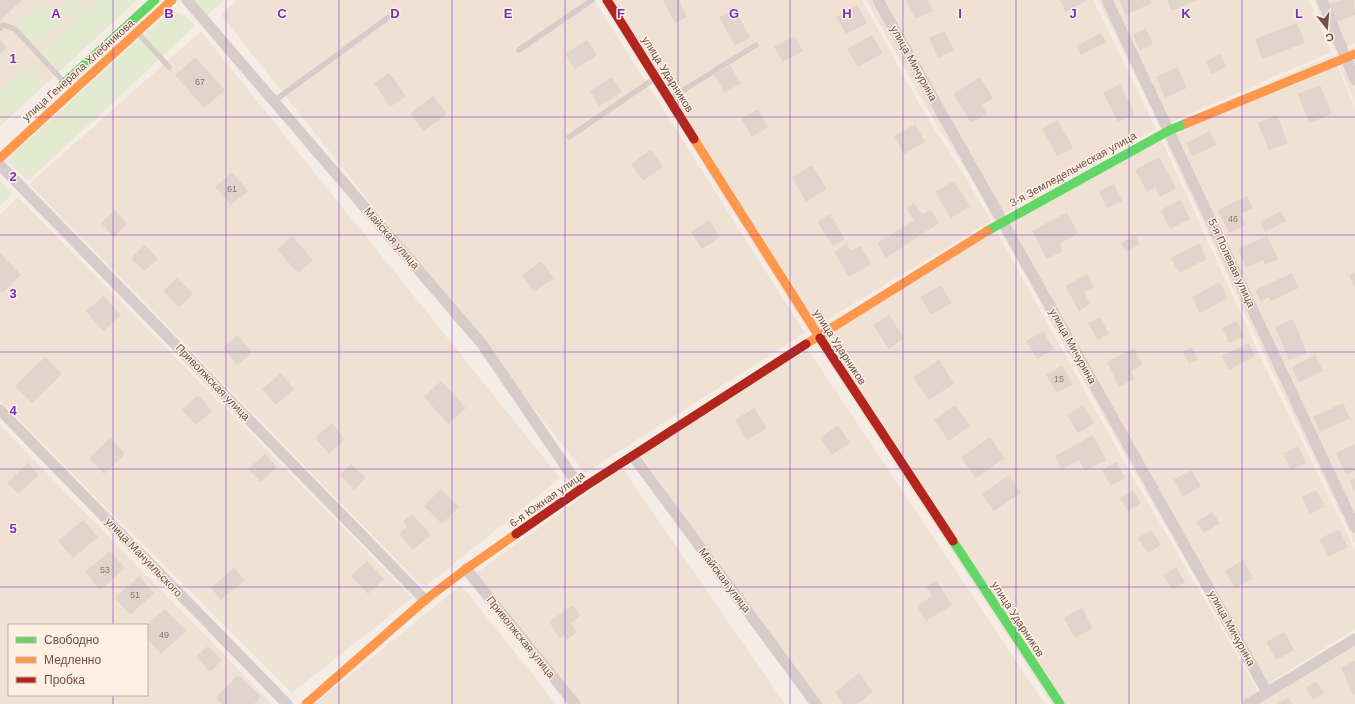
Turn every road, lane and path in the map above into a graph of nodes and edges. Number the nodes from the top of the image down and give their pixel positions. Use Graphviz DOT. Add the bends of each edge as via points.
graph roads {
  1 [pos="155,0"];
  2 [pos="172,0"];
  3 [pos="187,0"];
  4 [pos="592,0"];
  5 [pos="608,0"];
  6 [pos="878,0"];
  7 [pos="1107,0"];
  8 [pos="1322,0"];
  9 [pos="396,11"];
  10 [pos="0,28"];
  11 [pos="137,32"];
  12 [pos="756,45"];
  13 [pos="519,50"];
  14 [pos="1350,55"];
  15 [pos="169,67"];
  16 [pos="656,78"];
  17 [pos="1355,80"];
  18 [pos="65,83"];
  19 [pos="73,91"];
  20 [pos="54,93"];
  21 [pos="670,99"];
  22 [pos="274,101"];
  23 [pos="1170,130"];
  24 [pos="569,137"];
  25 [pos="0,158"];
  26 [pos="0,165"];
  27 [pos="1003,221"];
  28 [pos="818,336"];
  29 [pos="0,410"];
  30 [pos="633,456"];
  31 [pos="581,489"];
  32 [pos="1355,527"];
  33 [pos="466,569"];
  34 [pos="425,600"];
  35 [pos="1355,639"];
  36 [pos="1267,692"];
  37 [pos="287,704"];
  38 [pos="306,704"];
  39 [pos="575,704"];
  40 [pos="816,704"];
  41 [pos="1060,704"];
  42 [pos="1248,704"];
  1 -- 18 [label="street, улица Генерала Хлебникова"];
  2 -- 11 [label="street, улица Генерала Хлебникова"];
  3 -- 22 [label="street, Майская улица"];
  4 -- 13 [label="lane"];
  5 -- 16 [label="street, улица Ударников"];
  6 -- 27 [label="street, улица Мичурина"];
  7 -- 23 [label="street, 5-я Полевая улица"];
  8 -- 14 [label="street"];
  9 -- 22 [label="lane"];
  10 -- 18 [label="lane" via="3,26 15,29"];
  11 -- 15 [label="lane"];
  11 -- 19 [label="street, улица Генерала Хлебникова"];
  12 -- 21 [label="lane"];
  14 -- 17 [label="street"];
  14 -- 23 [label="street, 3-я Земледельческая улица"];
  16 -- 21 [label="street, улица Ударников"];
  16 -- 24 [label="lane"];
  18 -- 19 [label="lane"];
  18 -- 20 [label="street, улица Генерала Хлебникова"];
  19 -- 25 [label="street, улица Генерала Хлебникова"];
  21 -- 28 [label="street, улица Ударников"];
  22 -- 31 [label="street, Майская улица" via="482,344"];
  23 -- 27 [label="street, 3-я Земледельческая улица"];
  23 -- 32 [label="street, 5-я Полевая улица"];
  26 -- 34 [label="street, Приволжская улица"];
  27 -- 28 [label="street, 3-я Земледельческая улица"];
  27 -- 36 [label="street, улица Мичурина"];
  28 -- 30 [label="street, 6-я Южная улица"];
  28 -- 41 [label="street, улица Ударников"];
  29 -- 37 [label="street, улица Мануильского"];
  30 -- 31 [label="street, 6-я Южная улица"];
  30 -- 40 [label="street, Майская улица"];
  31 -- 33 [label="street, 6-я Южная улица"];
  33 -- 34 [label="street, 6-я Южная улица"];
  33 -- 39 [label="street, Приволжская улица"];
  34 -- 38 [label="street, 6-я Южная улица"];
  35 -- 36 [label="street"];
  36 -- 42 [label="street"];
}
